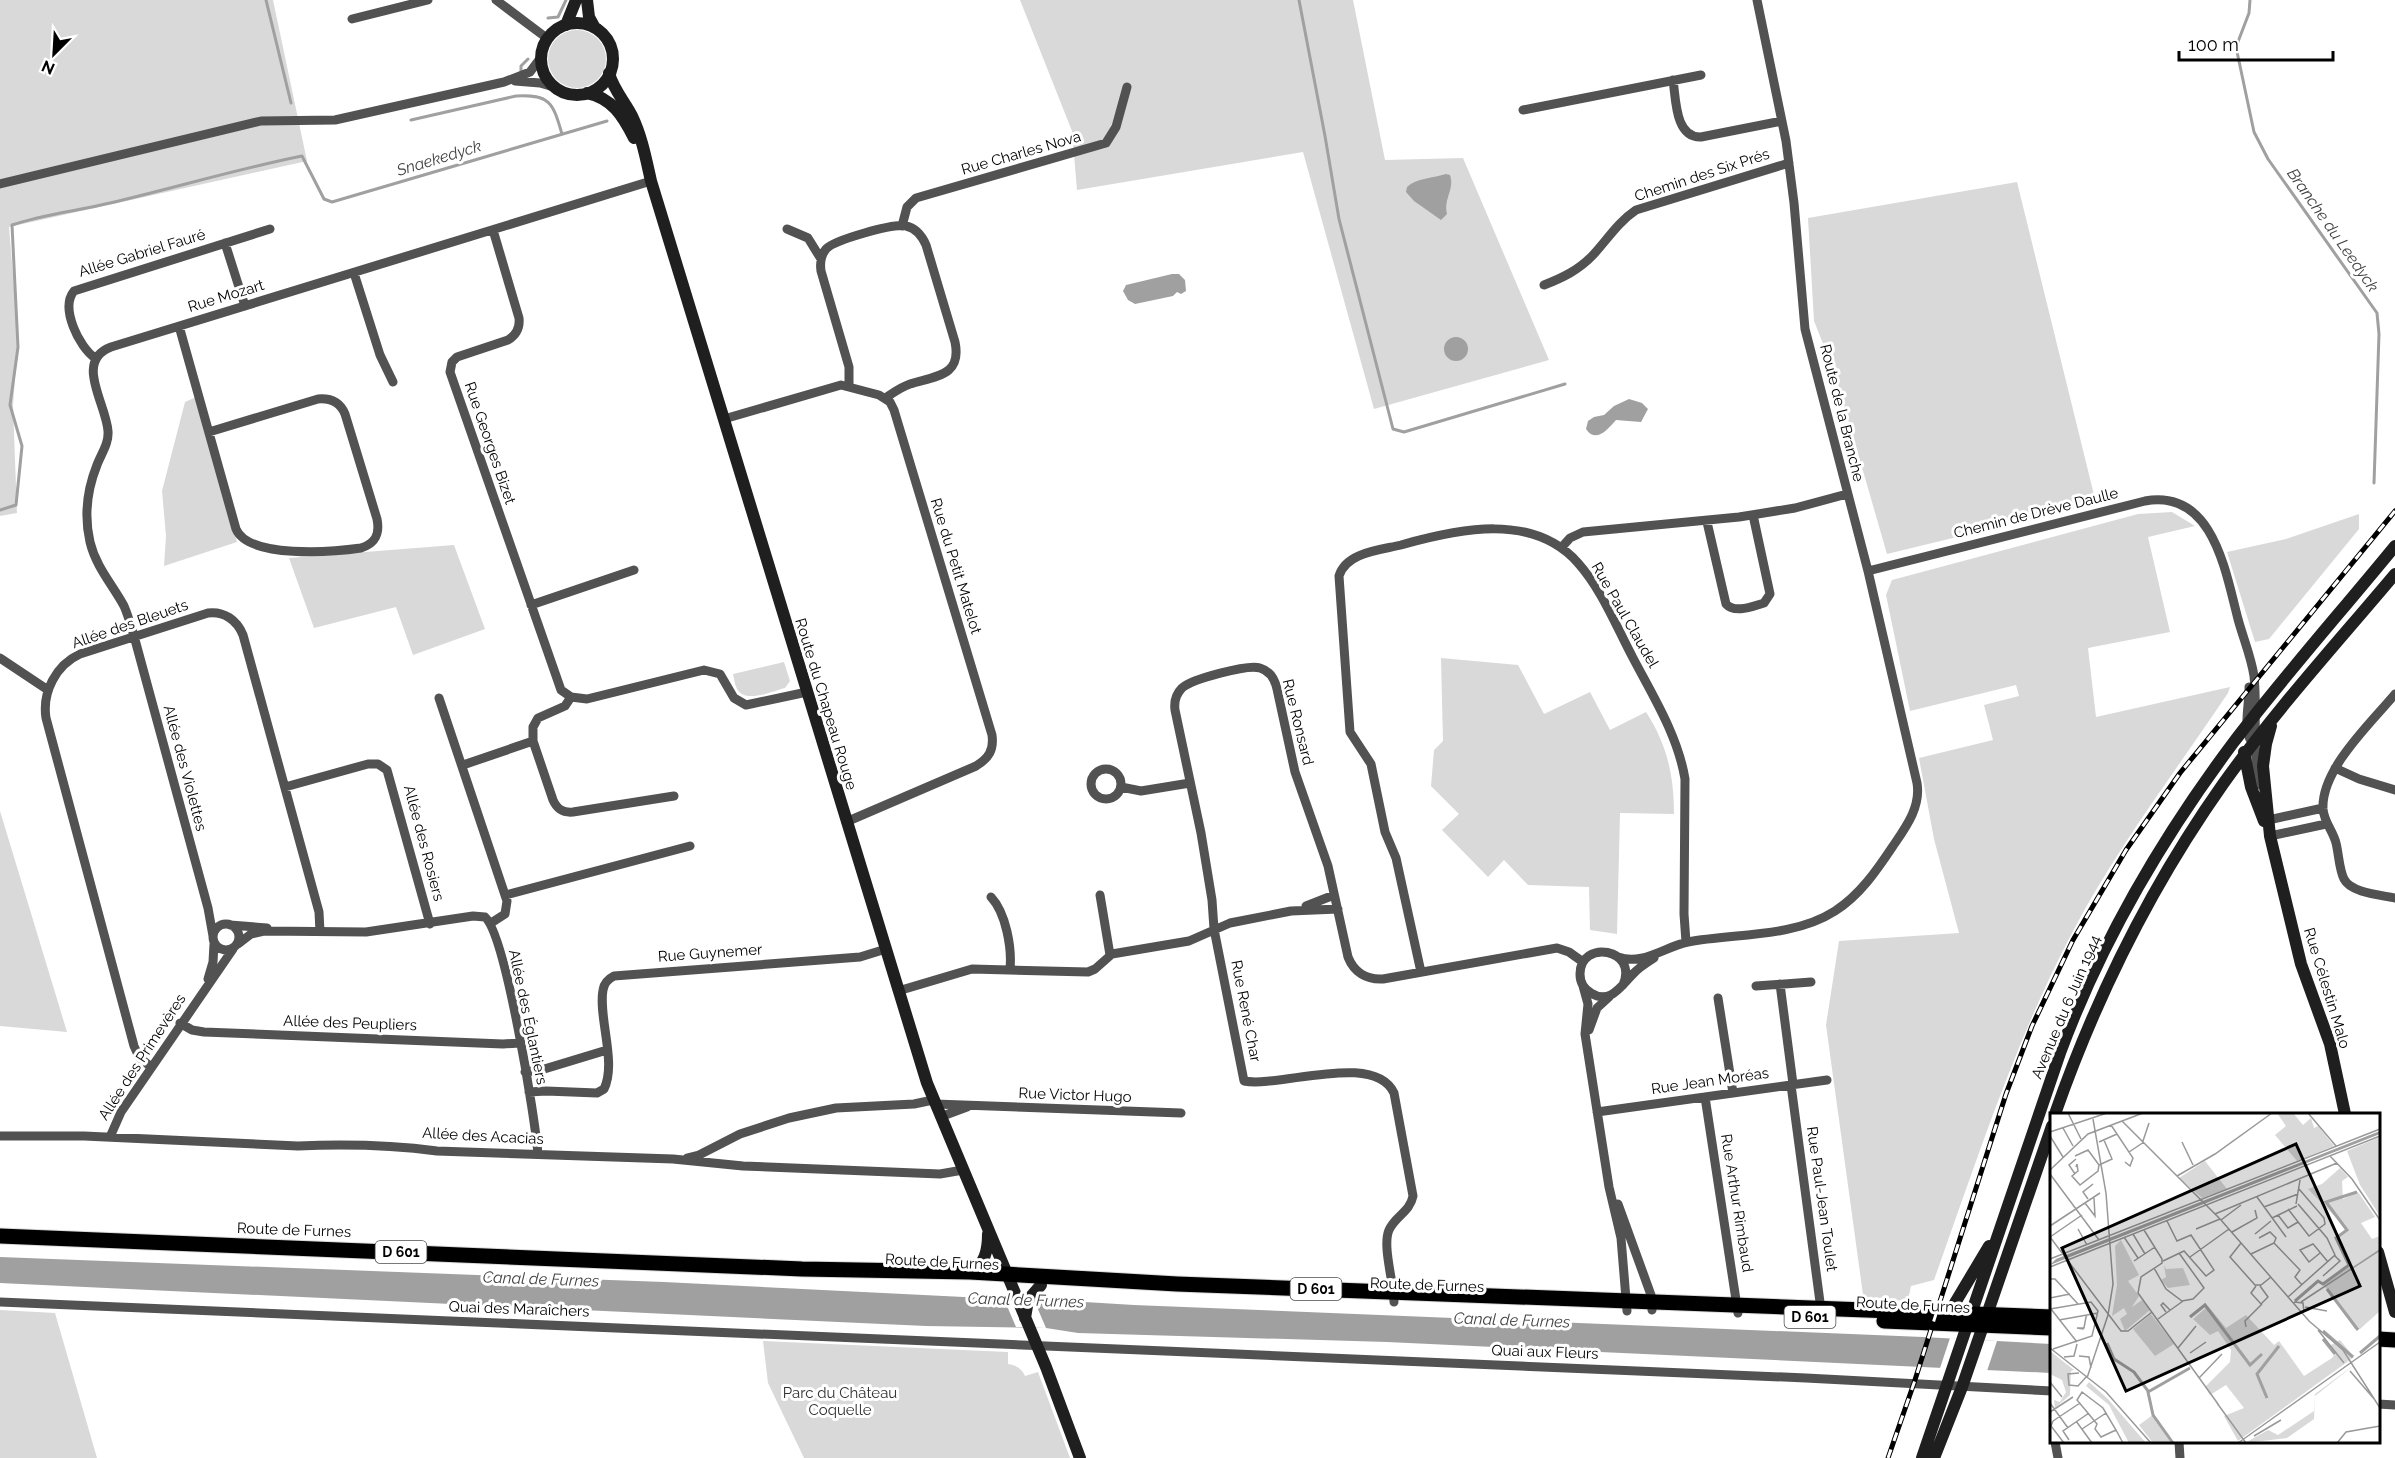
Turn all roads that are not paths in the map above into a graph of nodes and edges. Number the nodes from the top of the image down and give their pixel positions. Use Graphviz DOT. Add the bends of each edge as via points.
graph roads {
  1 [pos="428,0"];
  2 [pos="496,0"];
  3 [pos="576,0"];
  4 [pos="587,0"];
  5 [pos="1757,0"];
  6 [pos="352,19"];
  7 [pos="566,25"];
  8 [pos="595,28"];
  9 [pos="548,39"];
  10 [pos="542,56"];
  11 [pos="609,73"];
  12 [pos="1701,75"];
  13 [pos="1673,80"];
  14 [pos="504,82"];
  15 [pos="1127,87"];
  16 [pos="557,88"];
  17 [pos="587,93"];
  18 [pos="1523,110"];
  19 [pos="1782,121"];
  20 [pos="1789,163"];
  21 [pos="651,181"];
  22 [pos="0,184"];
  23 [pos="902,226"];
  24 [pos="270,228"];
  25 [pos="787,229"];
  26 [pos="492,230"];
  27 [pos="225,243"];
  28 [pos="821,259"];
  29 [pos="354,273"];
  30 [pos="1544,285"];
  31 [pos="245,306"];
  32 [pos="179,326"];
  33 [pos="95,358"];
  34 [pos="393,382"];
  35 [pos="849,386"];
  36 [pos="885,398"];
  37 [pos="724,419"];
  38 [pos="209,432"];
  39 [pos="1847,494"];
  40 [pos="1753,515"];
  41 [pos="1707,522"];
  42 [pos="2205,525"];
  43 [pos="2395,546"];
  44 [pos="1561,548"];
  45 [pos="634,570"];
  46 [pos="1868,571"];
  47 [pos="2395,573"];
  48 [pos="531,604"];
  49 [pos="134,636"];
  50 [pos="2244,640"];
  51 [pos="0,658"];
  52 [pos="48,690"];
  53 [pos="807,692"];
  54 [pos="2395,694"];
  55 [pos="572,697"];
  56 [pos="439,698"];
  57 [pos="2257,713"];
  58 [pos="2274,720"];
  59 [pos="2246,727"];
  60 [pos="532,741"];
  61 [pos="2254,744"];
  62 [pos="2244,756"];
  63 [pos="463,765"];
  64 [pos="2335,768"];
  65 [pos="1190,783"];
  66 [pos="285,787"];
  67 [pos="1121,787"];
  68 [pos="2395,790"];
  69 [pos="674,796"];
  70 [pos="2323,808"];
  71 [pos="2266,816"];
  72 [pos="846,822"];
  73 [pos="2326,824"];
  74 [pos="2270,836"];
  75 [pos="690,846"];
  76 [pos="506,895"];
  77 [pos="1100,895"];
  78 [pos="1334,895"];
  79 [pos="991,897"];
  80 [pos="2395,898"];
  81 [pos="208,908"];
  82 [pos="1338,909"];
  83 [pos="1291,911"];
  84 [pos="430,924"];
  85 [pos="491,924"];
  86 [pos="227,925"];
  87 [pos="1214,929"];
  88 [pos="281,930"];
  89 [pos="321,932"];
  90 [pos="214,940"];
  91 [pos="1681,944"];
  92 [pos="235,947"];
  93 [pos="886,950"];
  94 [pos="1110,955"];
  95 [pos="1618,957"];
  96 [pos="1583,962"];
  97 [pos="1010,969"];
  98 [pos="1421,972"];
  99 [pos="1811,982"];
  100 [pos="1780,984"];
  101 [pos="1623,985"];
  102 [pos="1583,986"];
  103 [pos="1756,986"];
  104 [pos="898,991"];
  105 [pos="200,994"];
  106 [pos="1611,995"];
  107 [pos="1718,998"];
  108 [pos="180,1023"];
  109 [pos="520,1043"];
  110 [pos="1587,1044"];
  111 [pos="607,1050"];
  112 [pos="151,1067"];
  113 [pos="525,1072"];
  114 [pos="1827,1080"];
  115 [pos="1792,1085"];
  116 [pos="529,1092"];
  117 [pos="1733,1093"];
  118 [pos="1706,1097"];
  119 [pos="934,1102"];
  120 [pos="969,1106"];
  121 [pos="1597,1112"];
  122 [pos="1181,1113"];
  123 [pos="2055,1113"];
  124 [pos="2345,1113"];
  125 [pos="940,1117"];
  126 [pos="2050,1132"];
  127 [pos="0,1136"];
  128 [pos="110,1137"];
  129 [pos="718,1143"];
  130 [pos="538,1154"];
  131 [pos="673,1159"];
  132 [pos="718,1163"];
  133 [pos="963,1170"];
  134 [pos="1607,1175"];
  135 [pos="988,1230"];
  136 [pos="2000,1230"];
  137 [pos="0,1236"];
  138 [pos="2380,1256"];
  139 [pos="802,1269"];
  140 [pos="970,1272"];
  141 [pos="1010,1284"];
  142 [pos="1035,1291"];
  143 [pos="1394,1297"];
  144 [pos="0,1302"];
  145 [pos="1627,1306"];
  146 [pos="1652,1306"];
  147 [pos="1738,1310"];
  148 [pos="2395,1312"];
  149 [pos="1822,1313"];
  150 [pos="1949,1313"];
  151 [pos="2050,1317"];
  152 [pos="1025,1319"];
  153 [pos="1977,1320"];
  154 [pos="2050,1328"];
  155 [pos="2380,1332"];
  156 [pos="2395,1333"];
  157 [pos="1036,1343"];
  158 [pos="1949,1381"];
  159 [pos="1964,1381"];
  160 [pos="2050,1391"];
  161 [pos="2380,1404"];
  162 [pos="2395,1405"];
  163 [pos="2055,1443"];
  164 [pos="2179,1443"];
  165 [pos="1080,1458"];
  166 [pos="1088,1458"];
  167 [pos="1922,1458"];
  168 [pos="1934,1458"];
  169 [pos="2058,1458"];
  170 [pos="2180,1458"];
  1 -- 6 [label="street"];
  2 -- 9 [label="street"];
  3 -- 7 [label="street"];
  4 -- 8 [label="street"];
  5 -- 19 [label="street, Route de la Branche"];
  7 -- 8 [label="street" via="579,23"];
  7 -- 9 [label="street"];
  8 -- 11 [label="street" via="611,49"];
  9 -- 10 [label="street"];
  10 -- 14 [label="street" via="527,74"];
  10 -- 16 [label="street" via="544,72"];
  11 -- 17 [label="street" via="601,85"];
  11 -- 21 [label="street, Route du Chapeau Rouge" via="638,130"];
  12 -- 13 [label="street"];
  13 -- 18 [label="street"];
  13 -- 19 [label="street" via="1682,126 1694,136"];
  14 -- 16 [label="street" via="533,82"];
  14 -- 22 [label="street" via="335,120 261,121"];
  15 -- 23 [label="street, Rue Charles Nova" via="1116,127 1106,143 916,198 907,207"];
  16 -- 17 [label="street"];
  17 -- 21 [label="street, Route du Chapeau Rouge" via="606,99 619,113"];
  19 -- 20 [label="street, Route de la Branche"];
  20 -- 30 [label="street, Chemin des Six Prés" via="1636,210 1581,266"];
  20 -- 39 [label="street, Route de la Branche" via="1805,329"];
  21 -- 26 [label="street, Rue Mozart"];
  21 -- 37 [label="street, Route du Chapeau Rouge"];
  23 -- 28 [label="street" via="832,245"];
  23 -- 36 [label="street" via="914,229 924,241 955,342 956,357 944,374 900,388"];
  24 -- 27 [label="street, Allée Gabriel Fauré"];
  25 -- 28 [label="street" via="808,238"];
  26 -- 29 [label="street, Rue Mozart"];
  26 -- 48 [label="street, Rue Georges Bizet" via="519,327 508,340 457,357 450,372"];
  27 -- 31 [label="street, Allée Gabriel Fauré"];
  27 -- 33 [label="street, Allée Gabriel Fauré" via="74,291 68,305 77,337"];
  28 -- 35 [label="street" via="822,275 849,367"];
  29 -- 31 [label="street, Rue Mozart"];
  29 -- 34 [label="street" via="380,355"];
  31 -- 32 [label="street, Rue Mozart"];
  32 -- 33 [label="street, Rue Mozart" via="111,346"];
  32 -- 38 [label="street"];
  33 -- 49 [label="street" via="93,372 109,435 89,492 88,529 99,567 123,606"];
  35 -- 36 [label="street"];
  35 -- 37 [label="street" via="833,385"];
  36 -- 72 [label="street, Rue du Petit Matelot" via="897,420 992,735 992,747 988,757 976,766"];
  37 -- 53 [label="street, Route du Chapeau Rouge"];
  38 -- 38 [label="street" via="318,399 338,404 344,412 377,519 376,538 361,548 299,552 244,541 236,529"];
  39 -- 40 [label="street"];
  39 -- 46 [label="street, Route de la Branche"];
  40 -- 41 [label="street"];
  40 -- 41 [label="street" via="1770,594 1764,603 1738,609 1726,604"];
  41 -- 44 [label="street" via="1583,532"];
  42 -- 46 [label="street, Chemin de Drève Daulle" via="2181,504 2151,500"];
  42 -- 50 [label="street, Rue Célestin Malo"];
  43 -- 57 [label="street"];
  44 -- 91 [label="street, Rue Paul Claudel" via="1580,566 1602,600 1662,713 1681,759 1686,792"];
  44 -- 98 [label="street, Rue Paul Claudel" via="1516,530 1468,530 1352,559 1342,567 1339,584 1350,732 1371,764"];
  45 -- 48 [label="street"];
  46 -- 91 [label="street, Route de la Branche" via="1918,788 1915,807 1905,827 1864,884 1822,918 1791,928"];
  47 -- 58 [label="street, Rue Célestin Malo"];
  48 -- 55 [label="street, Rue Georges Bizet" via="558,684"];
  49 -- 52 [label="street, Allée des Bleuets" via="73,658 59,670"];
  49 -- 66 [label="street, Allée des Bleuets" via="212,612 237,623"];
  49 -- 81 [label="street, Allée des Violettes"];
  50 -- 57 [label="street, Rue Célestin Malo" via="2252,667"];
  50 -- 59 [label="street, Rue Célestin Malo" via="2249,698"];
  51 -- 52 [label="street"];
  52 -- 112 [label="street" via="46,718 134,1046 139,1057"];
  53 -- 55 [label="street" via="746,705 734,698 720,674 704,670 587,699"];
  53 -- 72 [label="street, Route du Chapeau Rouge"];
  54 -- 64 [label="street"];
  55 -- 60 [label="street" via="565,706 538,718"];
  56 -- 63 [label="street"];
  57 -- 59 [label="street"];
  57 -- 61 [label="street, Rue Célestin Malo"];
  58 -- 61 [label="street, Rue Célestin Malo"];
  58 -- 71 [label="street, Rue Célestin Malo" via="2264,759"];
  59 -- 61 [label="street, Rue Célestin Malo"];
  59 -- 62 [label="street, Rue Célestin Malo"];
  59 -- 136 [label="street, Avenue du 6 Juin 1944" via="2175,826 2116,929 2067,1035"];
  60 -- 63 [label="street"];
  60 -- 69 [label="street" via="556,807 564,812"];
  61 -- 62 [label="street, Rue Célestin Malo"];
  61 -- 71 [label="street, Rue Célestin Malo"];
  62 -- 71 [label="street, Rue Célestin Malo" via="2251,787"];
  62 -- 123 [label="street, Avenue du 6 Juin 1944" via="2188,837 2138,922 2095,1011"];
  63 -- 76 [label="street"];
  64 -- 68 [label="street"];
  64 -- 70 [label="street"];
  65 -- 67 [label="street" via="1141,791"];
  65 -- 78 [label="street, Rue Ronsard" via="1175,705 1178,694 1189,683 1214,676 1250,667 1264,670 1276,685 1295,772"];
  65 -- 87 [label="street, Rue Ronsard"];
  66 -- 84 [label="street, Allée des Rosiers" via="368,764 378,764 387,770"];
  66 -- 89 [label="street, Allée des Bleuets"];
  70 -- 71 [label="street"];
  70 -- 73 [label="street"];
  71 -- 74 [label="street, Rue Célestin Malo"];
  72 -- 93 [label="street, Route du Chapeau Rouge"];
  73 -- 74 [label="street"];
  73 -- 80 [label="street" via="2334,836 2347,883"];
  74 -- 124 [label="street, Rue Célestin Malo" via="2301,964 2330,1044"];
  75 -- 76 [label="street"];
  76 -- 85 [label="street" via="507,911"];
  77 -- 94 [label="street"];
  78 -- 82 [label="street"];
  78 -- 83 [label="street"];
  79 -- 97 [label="street" via="1001,912"];
  81 -- 86 [label="street, Allée des Violettes" via="214,918"];
  81 -- 90 [label="street, Allée des Violettes"];
  82 -- 83 [label="street"];
  82 -- 98 [label="street" via="1348,957 1359,972 1380,979"];
  83 -- 87 [label="street"];
  84 -- 85 [label="street" via="479,916"];
  84 -- 89 [label="street" via="372,932"];
  85 -- 109 [label="street, Allée des Églantiers" via="507,976"];
  86 -- 88 [label="street"];
  86 -- 90 [label="street" via="217,928"];
  86 -- 92 [label="street" via="239,933"];
  87 -- 94 [label="street" via="1189,941"];
  87 -- 143 [label="street, Rue René Char" via="1244,1081 1263,1083 1319,1073 1366,1075 1383,1080 1392,1090 1413,1196 1387,1235"];
  88 -- 89 [label="street"];
  88 -- 92 [label="street" via="255,933"];
  90 -- 92 [label="street" via="223,950"];
  90 -- 105 [label="street, Allée des Primevères" via="211,970"];
  91 -- 95 [label="street" via="1637,960"];
  91 -- 101 [label="street" via="1644,964"];
  92 -- 105 [label="street, Allée des Primevères"];
  93 -- 104 [label="street, Route du Chapeau Rouge"];
  93 -- 111 [label="street, Rue Guynemer" via="860,957 614,976 606,981 603,990"];
  94 -- 97 [label="street" via="1088,972"];
  95 -- 96 [label="street" via="1601,951"];
  95 -- 101 [label="street" via="1625,969"];
  96 -- 98 [label="street" via="1557,948"];
  96 -- 102 [label="street"];
  97 -- 104 [label="street" via="972,969"];
  99 -- 100 [label="street"];
  100 -- 103 [label="street"];
  100 -- 115 [label="street, Rue Paul-Jean Toulet"];
  101 -- 106 [label="street"];
  102 -- 106 [label="street" via="1596,996"];
  102 -- 110 [label="street" via="1588,1004"];
  104 -- 119 [label="street, Route du Chapeau Rouge"];
  105 -- 108 [label="street, Allée des Primevères"];
  106 -- 110 [label="street" via="1594,1015"];
  107 -- 117 [label="street"];
  108 -- 109 [label="street, Allée des Peupliers" via="204,1032"];
  108 -- 112 [label="street, Allée des Primevères"];
  109 -- 113 [label="street, Allée des Églantiers"];
  110 -- 121 [label="street"];
  111 -- 113 [label="street"];
  111 -- 116 [label="street, Rue Guynemer" via="607,1081 600,1092"];
  112 -- 128 [label="street, Allée des Primevères"];
  113 -- 116 [label="street, Allée des Églantiers"];
  114 -- 115 [label="street, Rue Jean Moréas"];
  115 -- 117 [label="street, Rue Jean Moréas"];
  115 -- 149 [label="street, Rue Paul-Jean Toulet"];
  116 -- 130 [label="street, Allée des Églantiers"];
  117 -- 118 [label="street, Rue Jean Moréas"];
  118 -- 121 [label="street, Rue Jean Moréas"];
  118 -- 147 [label="street, Rue Arthur Rimbaud"];
  119 -- 120 [label="street, Rue Victor Hugo"];
  119 -- 125 [label="street, Route du Chapeau Rouge"];
  119 -- 129 [label="street, Rue Victor Hugo" via="815,1112 767,1124"];
  120 -- 122 [label="street, Rue Victor Hugo"];
  120 -- 125 [label="street, Rue Victor Hugo"];
  121 -- 134 [label="street"];
  125 -- 133 [label="street, Route du Chapeau Rouge"];
  126 -- 153 [label="street"];
  127 -- 128 [label="street, Allée des Acacias"];
  128 -- 130 [label="street, Allée des Acacias"];
  129 -- 131 [label="street, Rue Victor Hugo" via="699,1155"];
  129 -- 132 [label="street" via="714,1155"];
  130 -- 131 [label="street, Allée des Acacias"];
  131 -- 132 [label="street, Allée des Acacias"];
  132 -- 133 [label="street, Allée des Acacias" via="940,1174"];
  133 -- 135 [label="street, Route du Chapeau Rouge"];
  134 -- 145 [label="street" via="1621,1238"];
  134 -- 146 [label="street"];
  135 -- 140 [label="street" via="985,1256"];
  135 -- 141 [label="street, Route du Chapeau Rouge"];
  136 -- 150 [label="street"];
  136 -- 153 [label="street, Avenue du 6 Juin 1944"];
  137 -- 139 [label="main road, Route de Furnes / D 601"];
  138 -- 148 [label="street"];
  139 -- 140 [label="main road, Route de Furnes / D 601"];
  139 -- 141 [label="main road, Route de Furnes / D 601" via="865,1277"];
  140 -- 141 [label="main road, Route de Furnes / D 601"];
  141 -- 142 [label="main road, Route de Furnes / D 601"];
  141 -- 143 [label="main road, Route de Furnes / D 601"];
  141 -- 152 [label="street, Route du Chapeau Rouge"];
  142 -- 143 [label="main road, Route de Furnes / D 601"];
  142 -- 152 [label="street"];
  143 -- 145 [label="main road, Route de Furnes / D 601"];
  144 -- 157 [label="street, Quai des Maraîchers"];
  145 -- 146 [label="main road, Route de Furnes / D 601"];
  146 -- 147 [label="main road, Route de Furnes / D 601"];
  147 -- 149 [label="main road, Route de Furnes / D 601"];
  149 -- 150 [label="main road, Route de Furnes / D 601"];
  149 -- 153 [label="main road, Route de Furnes / D 601"];
  150 -- 153 [label="main road, Route de Furnes / D 601"];
  151 -- 153 [label="main road, Route de Furnes / D 601"];
  152 -- 157 [label="street, Route du Chapeau Rouge"];
  153 -- 154 [label="main road, Route de Furnes / D 601"];
  153 -- 158 [label="street"];
  153 -- 159 [label="street"];
  155 -- 156 [label="main road"];
  157 -- 158 [label="street, Quai aux Fleurs"];
  157 -- 165 [label="street, Route du Chapeau Rouge"];
  158 -- 159 [label="street, Quai aux Fleurs"];
  158 -- 167 [label="street"];
  159 -- 160 [label="street, Quai aux Fleurs"];
  159 -- 168 [label="street"];
  161 -- 162 [label="street"];
  163 -- 169 [label="street"];
  164 -- 170 [label="street"];
  165 -- 166 [label="street"];
}
